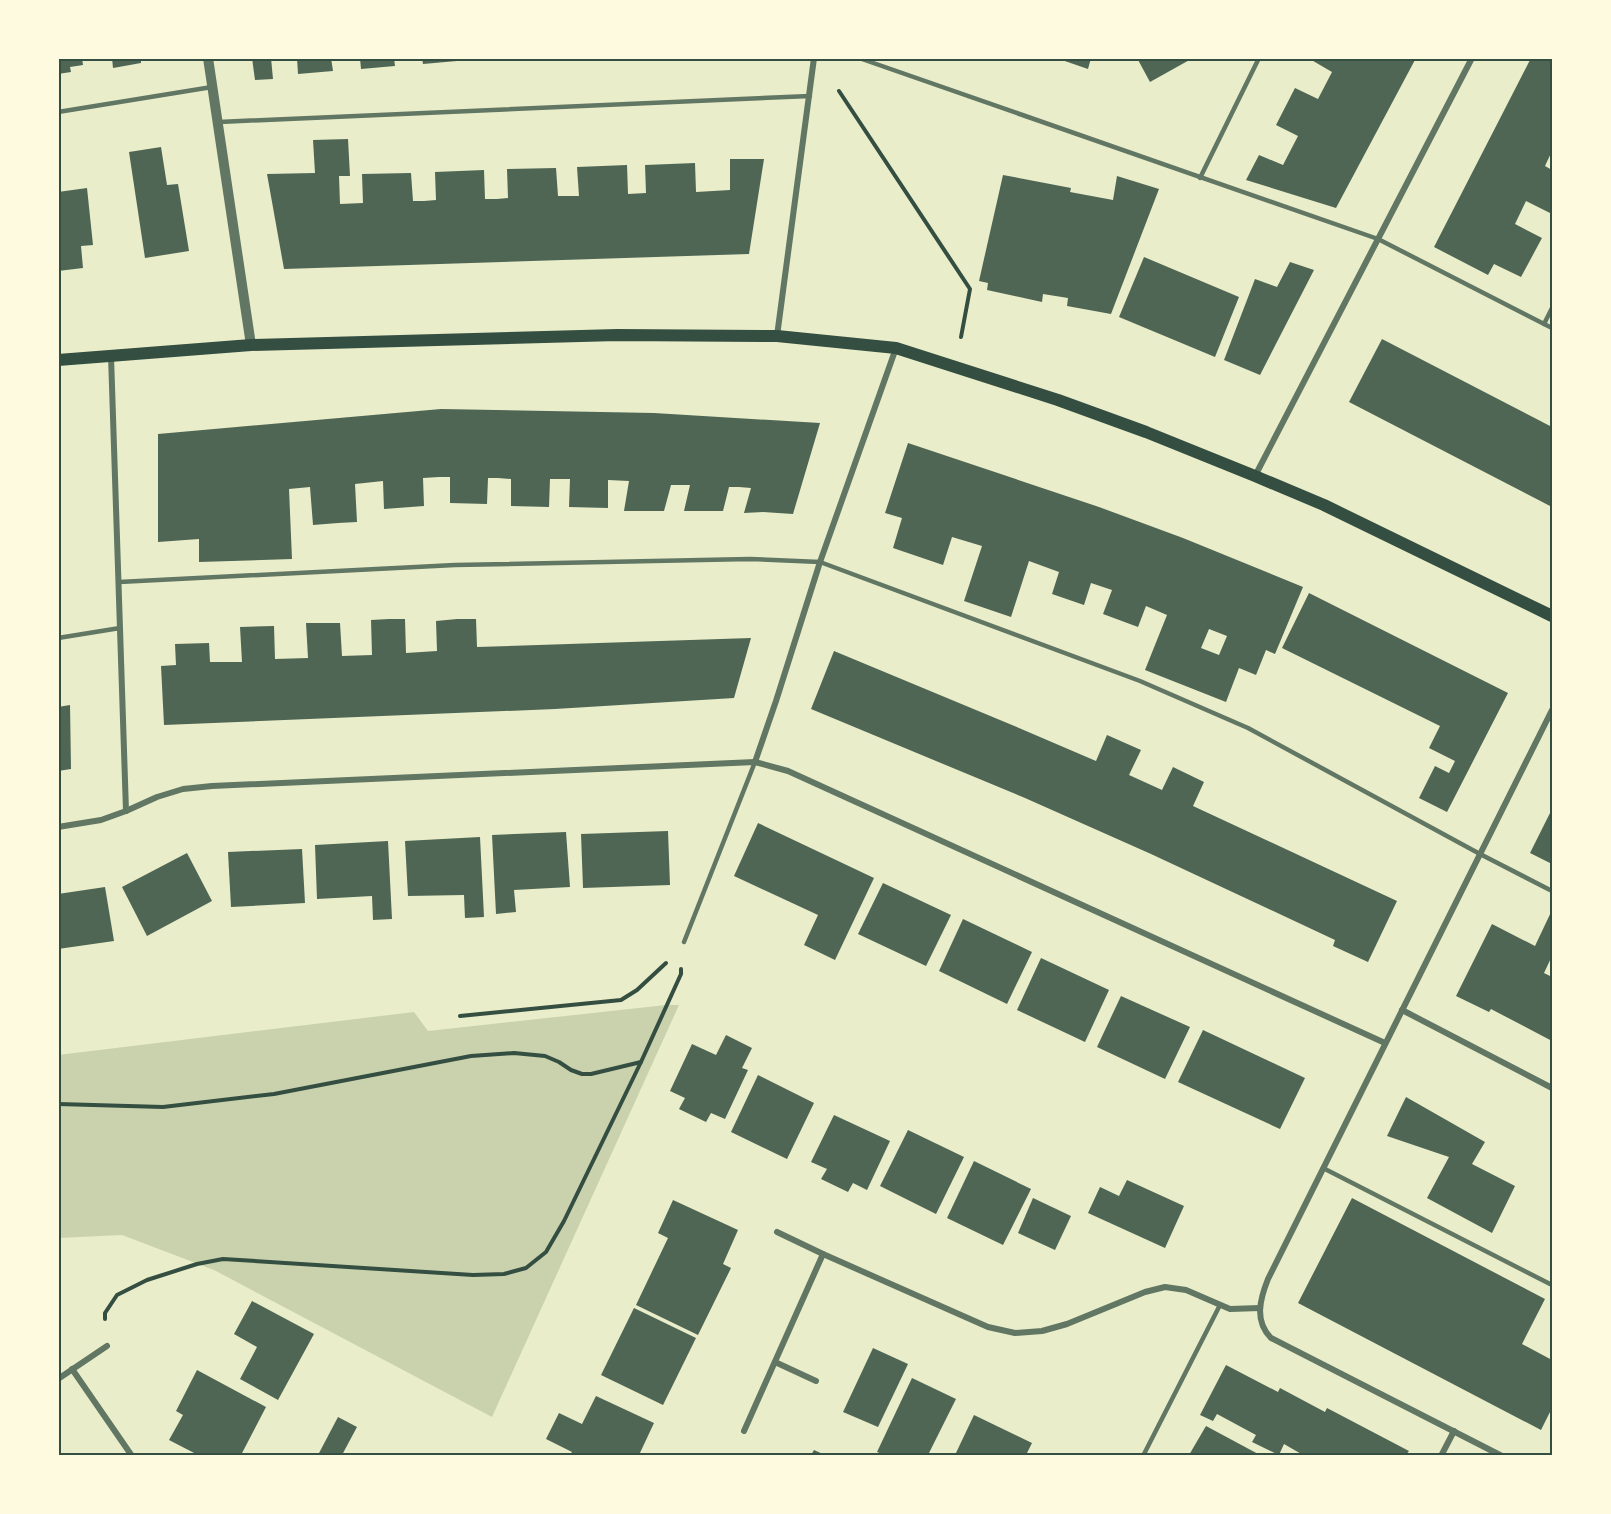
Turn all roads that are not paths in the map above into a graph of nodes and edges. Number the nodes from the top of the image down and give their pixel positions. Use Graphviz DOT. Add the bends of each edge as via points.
graph roads {
  1 [pos="208,58"];
  2 [pos="814,58"];
  3 [pos="859,58"];
  4 [pos="1259,58"];
  5 [pos="1472,58"];
  6 [pos="212,87"];
  7 [pos="810,96"];
  8 [pos="58,112"];
  9 [pos="218,122"];
  10 [pos="1200,178"];
  11 [pos="1378,239"];
  12 [pos="1552,308"];
  13 [pos="1544,324"];
  14 [pos="1552,328"];
  15 [pos="777,336"];
  16 [pos="251,345"];
  17 [pos="896,348"];
  18 [pos="111,356"];
  19 [pos="58,360"];
  20 [pos="1255,476"];
  21 [pos="820,562"];
  22 [pos="119,582"];
  23 [pos="1552,616"];
  24 [pos="120,628"];
  25 [pos="58,638"];
  26 [pos="1552,710"];
  27 [pos="755,762"];
  28 [pos="126,811"];
  29 [pos="58,827"];
  30 [pos="1480,854"];
  31 [pos="1552,891"];
  32 [pos="684,942"];
  33 [pos="1402,1010"];
  34 [pos="1385,1042"];
  35 [pos="1552,1088"];
  36 [pos="1323,1168"];
  37 [pos="777,1232"];
  38 [pos="823,1254"];
  39 [pos="1552,1285"];
  40 [pos="1220,1305"];
  41 [pos="1260,1308"];
  42 [pos="107,1346"];
  43 [pos="775,1362"];
  44 [pos="72,1369"];
  45 [pos="58,1378"];
  46 [pos="816,1381"];
  47 [pos="744,1431"];
  48 [pos="1454,1431"];
  49 [pos="132,1455"];
  50 [pos="1143,1455"];
  51 [pos="1441,1455"];
  52 [pos="1502,1455"];
  1 -- 6 [label="street"];
  2 -- 7 [label="street"];
  3 -- 10 [label="lane"];
  4 -- 10 [label="lane"];
  5 -- 11 [label="street"];
  6 -- 8 [label="lane"];
  6 -- 9 [label="street"];
  7 -- 9 [label="lane"];
  7 -- 15 [label="street"];
  9 -- 16 [label="street"];
  10 -- 11 [label="lane"];
  11 -- 13 [label="lane"];
  11 -- 20 [label="street"];
  12 -- 13 [label="lane"];
  13 -- 14 [label="lane"];
  15 -- 16 [label="main road" via="617,335"];
  15 -- 17 [label="main road"];
  16 -- 18 [label="main road"];
  17 -- 20 [label="main road" via="1059,400"];
  17 -- 21 [label="street"];
  18 -- 19 [label="main road"];
  18 -- 22 [label="street"];
  20 -- 23 [label="main road" via="1324,505"];
  21 -- 22 [label="lane" via="750,559 455,565"];
  21 -- 27 [label="street"];
  21 -- 30 [label="lane" via="1140,681 1248,728"];
  22 -- 24 [label="street"];
  24 -- 25 [label="lane"];
  24 -- 28 [label="street"];
  26 -- 30 [label="street"];
  27 -- 28 [label="street" via="212,786 183,789"];
  27 -- 32 [label="lane"];
  27 -- 34 [label="street" via="788,771"];
  28 -- 29 [label="street" via="101,820"];
  30 -- 31 [label="lane"];
  30 -- 33 [label="street"];
  33 -- 34 [label="street"];
  33 -- 35 [label="street"];
  34 -- 36 [label="street"];
  36 -- 39 [label="lane"];
  36 -- 41 [label="street" via="1268,1279"];
  37 -- 38 [label="street"];
  38 -- 40 [label="street" via="988,1327 1016,1333 1068,1324 1166,1287 1186,1290"];
  38 -- 43 [label="street"];
  40 -- 41 [label="street" via="1239,1310"];
  40 -- 50 [label="lane"];
  41 -- 48 [label="street" via="1261,1323 1271,1338"];
  42 -- 44 [label="street"];
  43 -- 46 [label="street"];
  43 -- 47 [label="street"];
  44 -- 45 [label="street"];
  44 -- 49 [label="street"];
  48 -- 51 [label="street"];
  48 -- 52 [label="street"];
}
